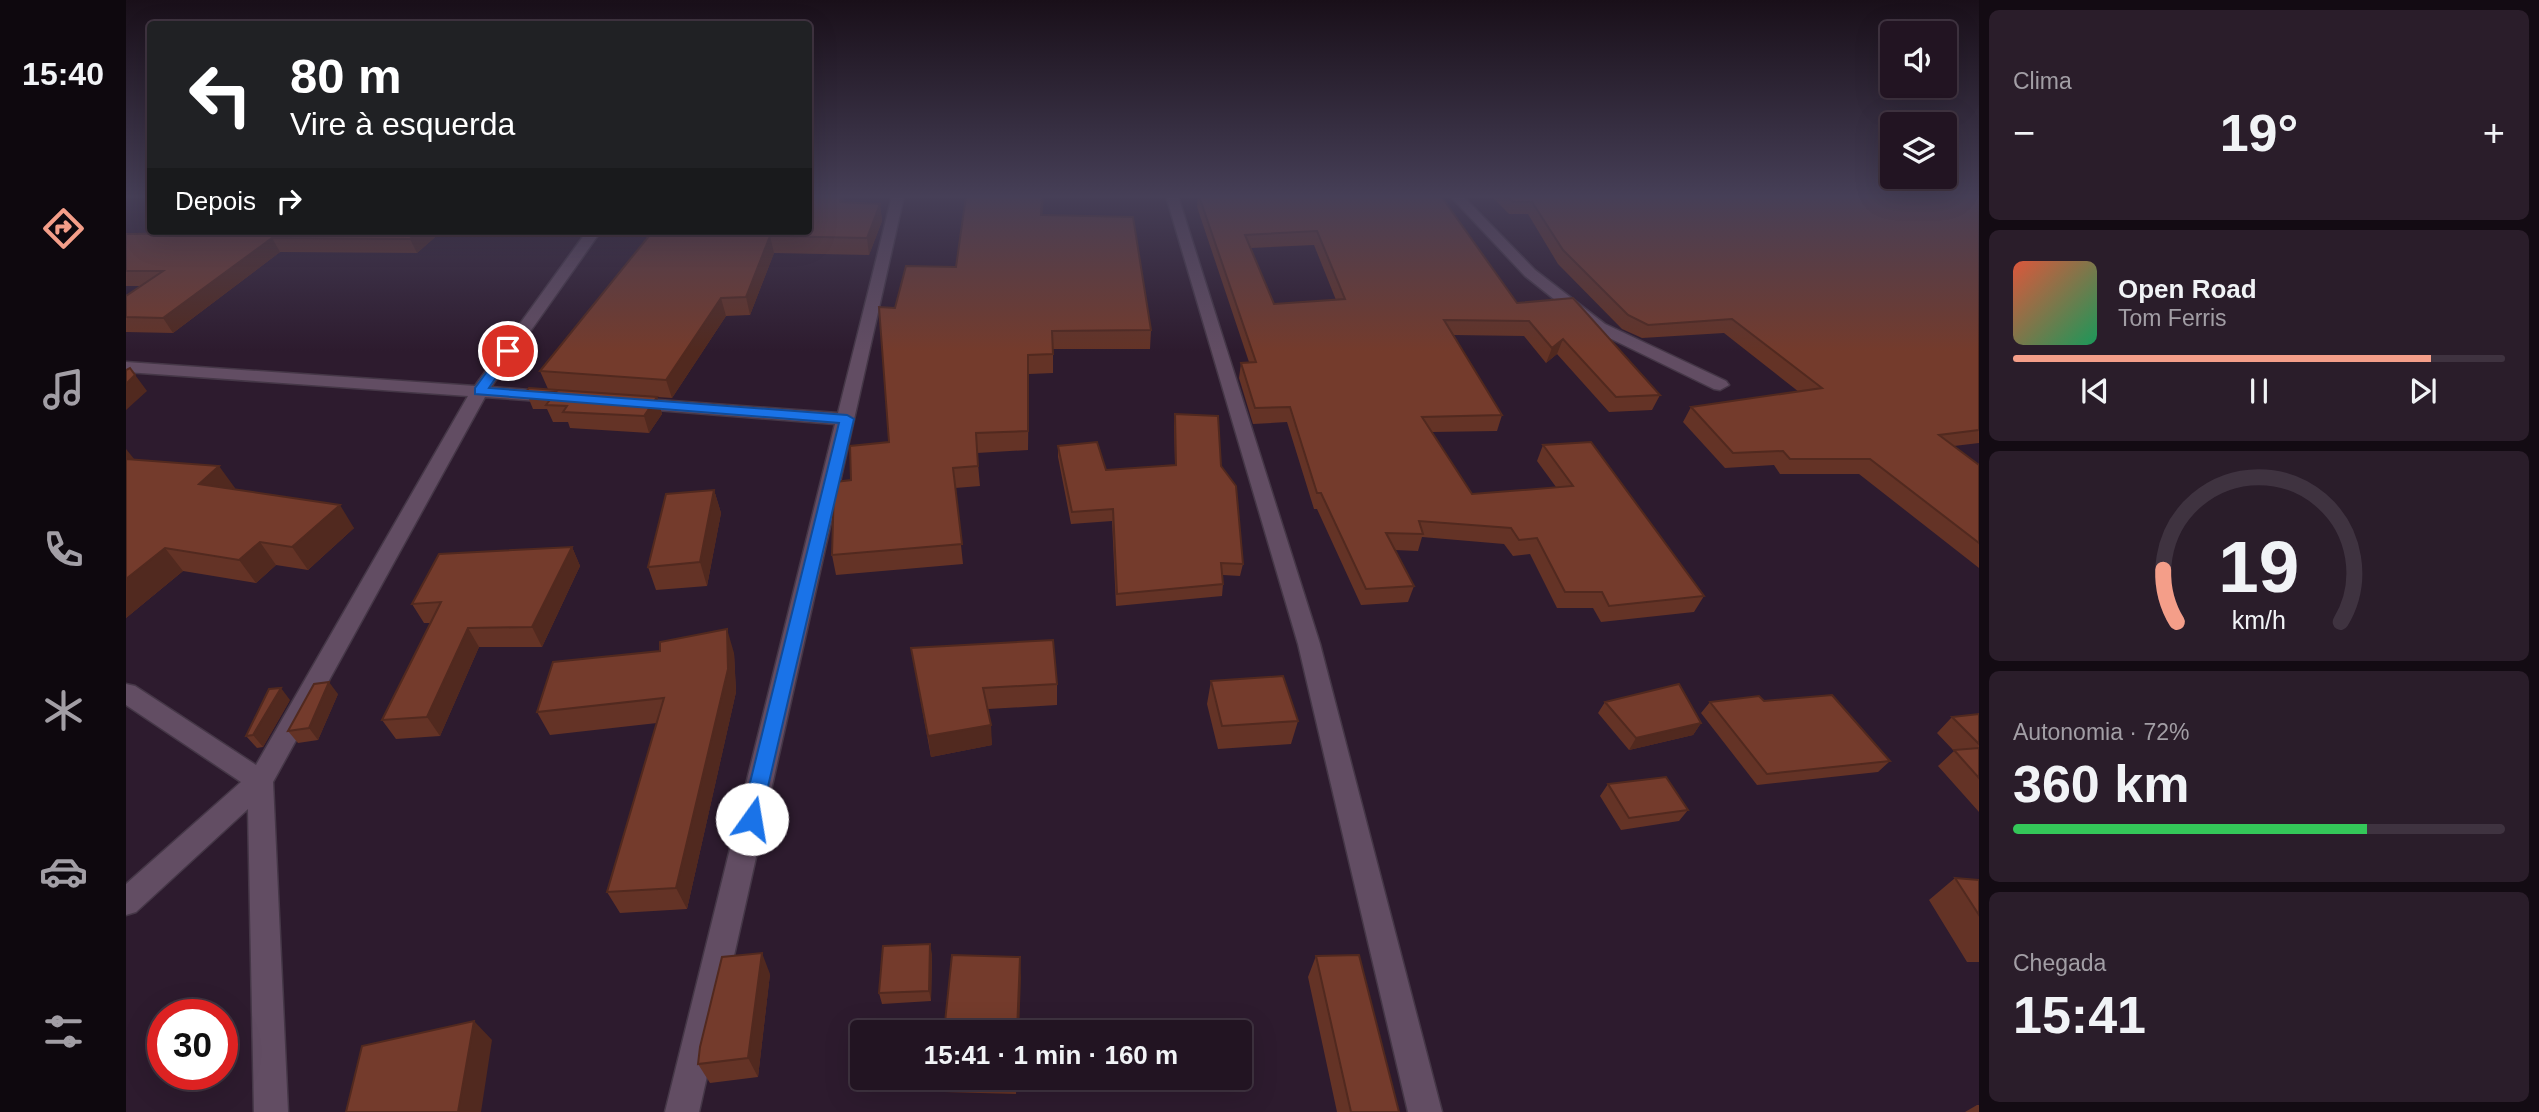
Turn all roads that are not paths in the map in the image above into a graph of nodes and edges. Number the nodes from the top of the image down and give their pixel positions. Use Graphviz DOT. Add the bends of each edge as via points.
graph roads {
  1 [pos="582,248"];
  2 [pos="886,248"];
  3 [pos="1188,248"];
  4 [pos="1506,248"];
  5 [pos="126,367"];
  6 [pos="1720,385"];
  7 [pos="480,391"];
  8 [pos="575,398"];
  9 [pos="616,402"];
  10 [pos="847,419"];
  11 [pos="126,693"];
  12 [pos="260,781"];
  13 [pos="126,902"];
  14 [pos="271,1112"];
  15 [pos="682,1112"];
  16 [pos="1425,1112"];
  1 -- 7 [label="street"];
  2 -- 10 [label="street"];
  3 -- 16 [label="street" via="1309,644"];
  4 -- 6 [label="street" via="1530,273 1599,327"];
  5 -- 7 [label="street"];
  7 -- 8 [label="street"];
  7 -- 12 [label="street"];
  9 -- 10 [label="street"];
  10 -- 15 [label="street"];
  11 -- 12 [label="street"];
  12 -- 13 [label="street"];
  12 -- 14 [label="street"];
}
